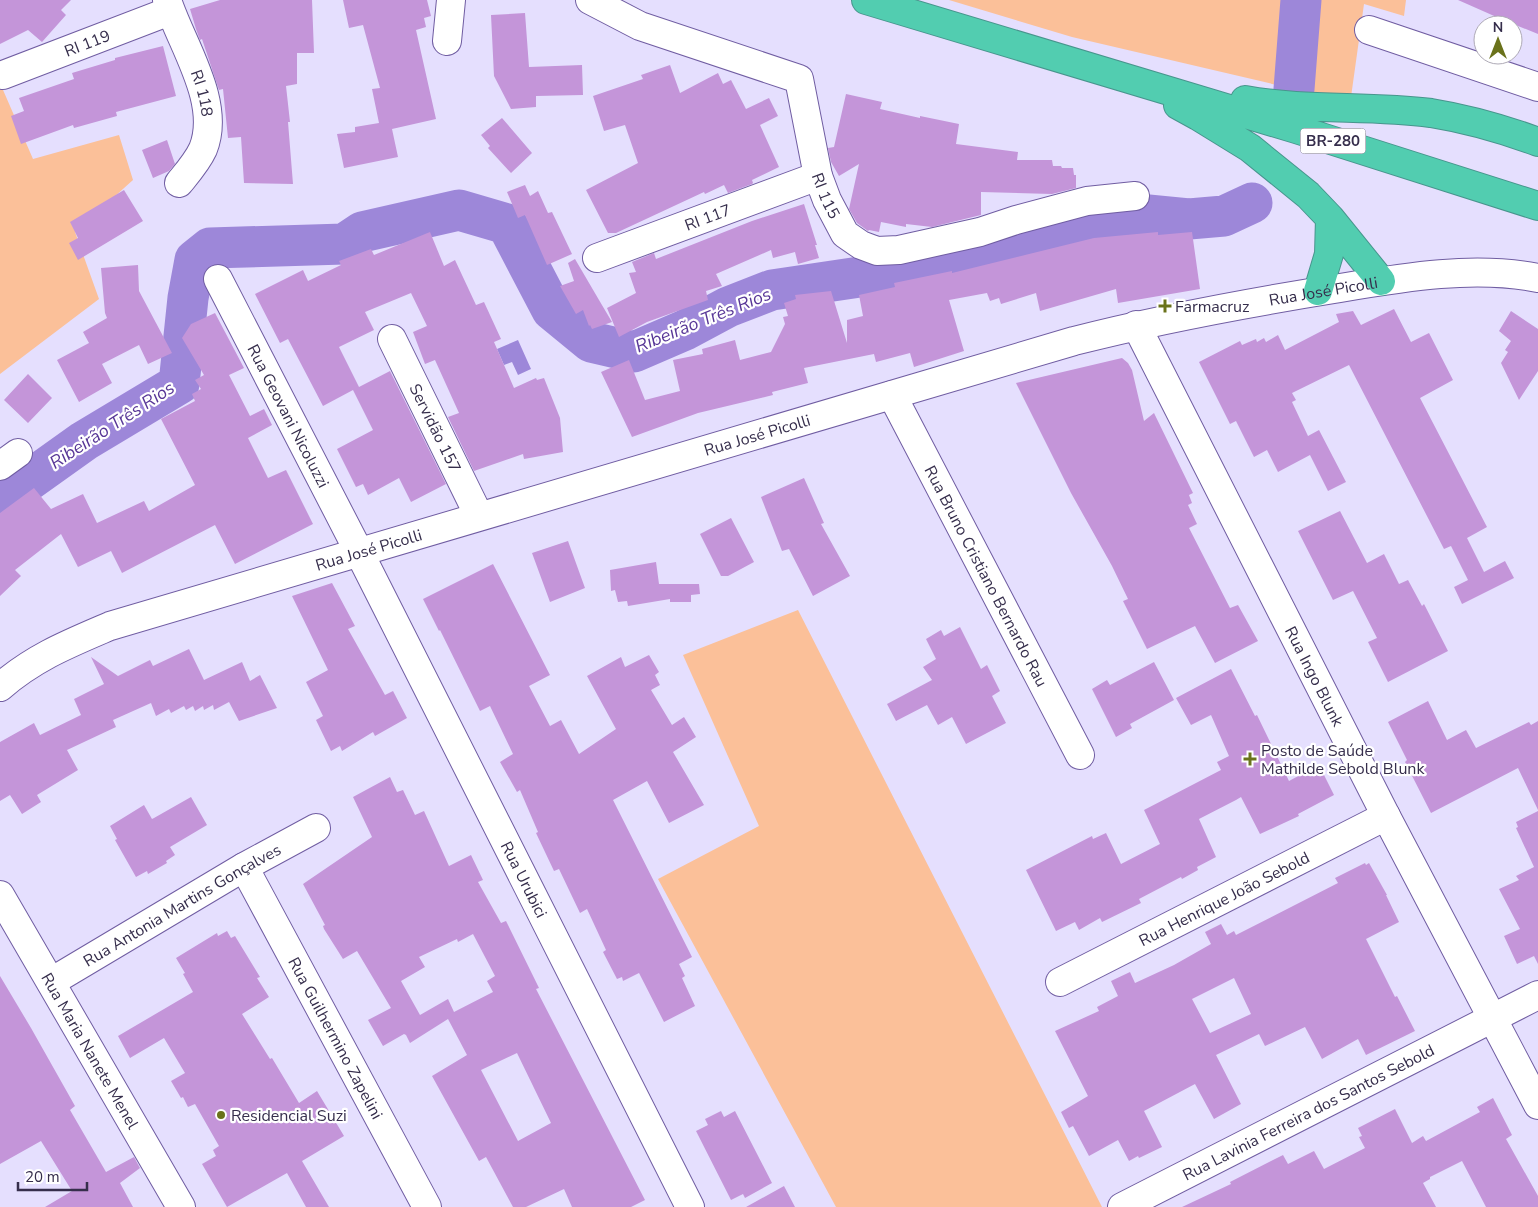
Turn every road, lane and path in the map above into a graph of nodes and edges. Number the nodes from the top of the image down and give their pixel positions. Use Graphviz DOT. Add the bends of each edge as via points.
graph roads {
  1 [pos="451,0"];
  2 [pos="590,0"];
  3 [pos="866,0"];
  4 [pos="168,5"];
  5 [pos="1369,30"];
  6 [pos="447,41"];
  7 [pos="3,75"];
  8 [pos="1128,78"];
  9 [pos="1538,87"];
  10 [pos="1538,142"];
  11 [pos="818,176"];
  12 [pos="179,183"];
  13 [pos="1135,196"];
  14 [pos="1538,206"];
  15 [pos="1330,218"];
  16 [pos="597,258"];
  17 [pos="1538,278"];
  18 [pos="218,279"];
  19 [pos="1381,282"];
  20 [pos="1318,292"];
  21 [pos="1136,325"];
  22 [pos="392,339"];
  23 [pos="892,395"];
  24 [pos="479,516"];
  25 [pos="359,552"];
  26 [pos="0,687"];
  27 [pos="1080,755"];
  28 [pos="1386,816"];
  29 [pos="316,828"];
  30 [pos="244,868"];
  31 [pos="0,895"];
  32 [pos="51,982"];
  33 [pos="1060,982"];
  34 [pos="1538,995"];
  35 [pos="1494,1018"];
  36 [pos="1538,1105"];
  37 [pos="181,1207"];
  38 [pos="427,1207"];
  39 [pos="690,1207"];
  40 [pos="1122,1207"];
  1 -- 6 [label="street"];
  2 -- 11 [label="street, RI 115" via="640,26 799,79"];
  3 -- 8 [label="highway, BR-280"];
  4 -- 7 [label="street, RI 119"];
  4 -- 12 [label="street, RI 118" via="200,82 208,112 207,134 202,149 195,164"];
  5 -- 9 [label="street"];
  8 -- 10 [label="highway" via="1308,108 1430,113 1477,122"];
  8 -- 14 [label="highway, BR-280"];
  8 -- 15 [label="highway" via="1250,148 1308,195"];
  11 -- 13 [label="street, RI 115" via="846,234 877,251 899,250 980,232 1087,201"];
  11 -- 16 [label="street, RI 117"];
  15 -- 19 [label="highway"];
  15 -- 20 [label="highway" via="1329,254"];
  17 -- 19 [label="street, Rua José Picolli" via="1496,273"];
  18 -- 25 [label="street, Rua Geovani Nicoluzzi"];
  19 -- 20 [label="street, Rua José Picolli"];
  20 -- 21 [label="street, Rua José Picolli"];
  21 -- 23 [label="street, Rua José Picolli"];
  21 -- 28 [label="street, Rua Ingo Blunk"];
  22 -- 24 [label="street, Servidão 157"];
  23 -- 24 [label="street, Rua José Picolli"];
  23 -- 27 [label="street, Rua Bruno Cristiano Bernardo Rau"];
  24 -- 25 [label="street, Rua José Picolli"];
  25 -- 26 [label="street, Rua José Picolli" via="110,626 54,650"];
  25 -- 39 [label="street, Rua Urubici"];
  28 -- 33 [label="street, Rua Henrique João Sebold"];
  28 -- 35 [label="street, Rua Ingo Blunk"];
  29 -- 30 [label="street, Rua Antonia Martins Gonçalves"];
  30 -- 32 [label="street, Rua Antonia Martins Gonçalves"];
  30 -- 38 [label="street, Rua Guilhermino Zapelini"];
  31 -- 32 [label="street, Rua Maria Nanete Menel"];
  32 -- 37 [label="street, Rua Maria Nanete Menel"];
  34 -- 35 [label="street, Rua Lavinia Ferreira dos Santos Sebold"];
  35 -- 36 [label="street, Rua Ingo Blunk"];
  35 -- 40 [label="street, Rua Lavinia Ferreira dos Santos Sebold"];
}
